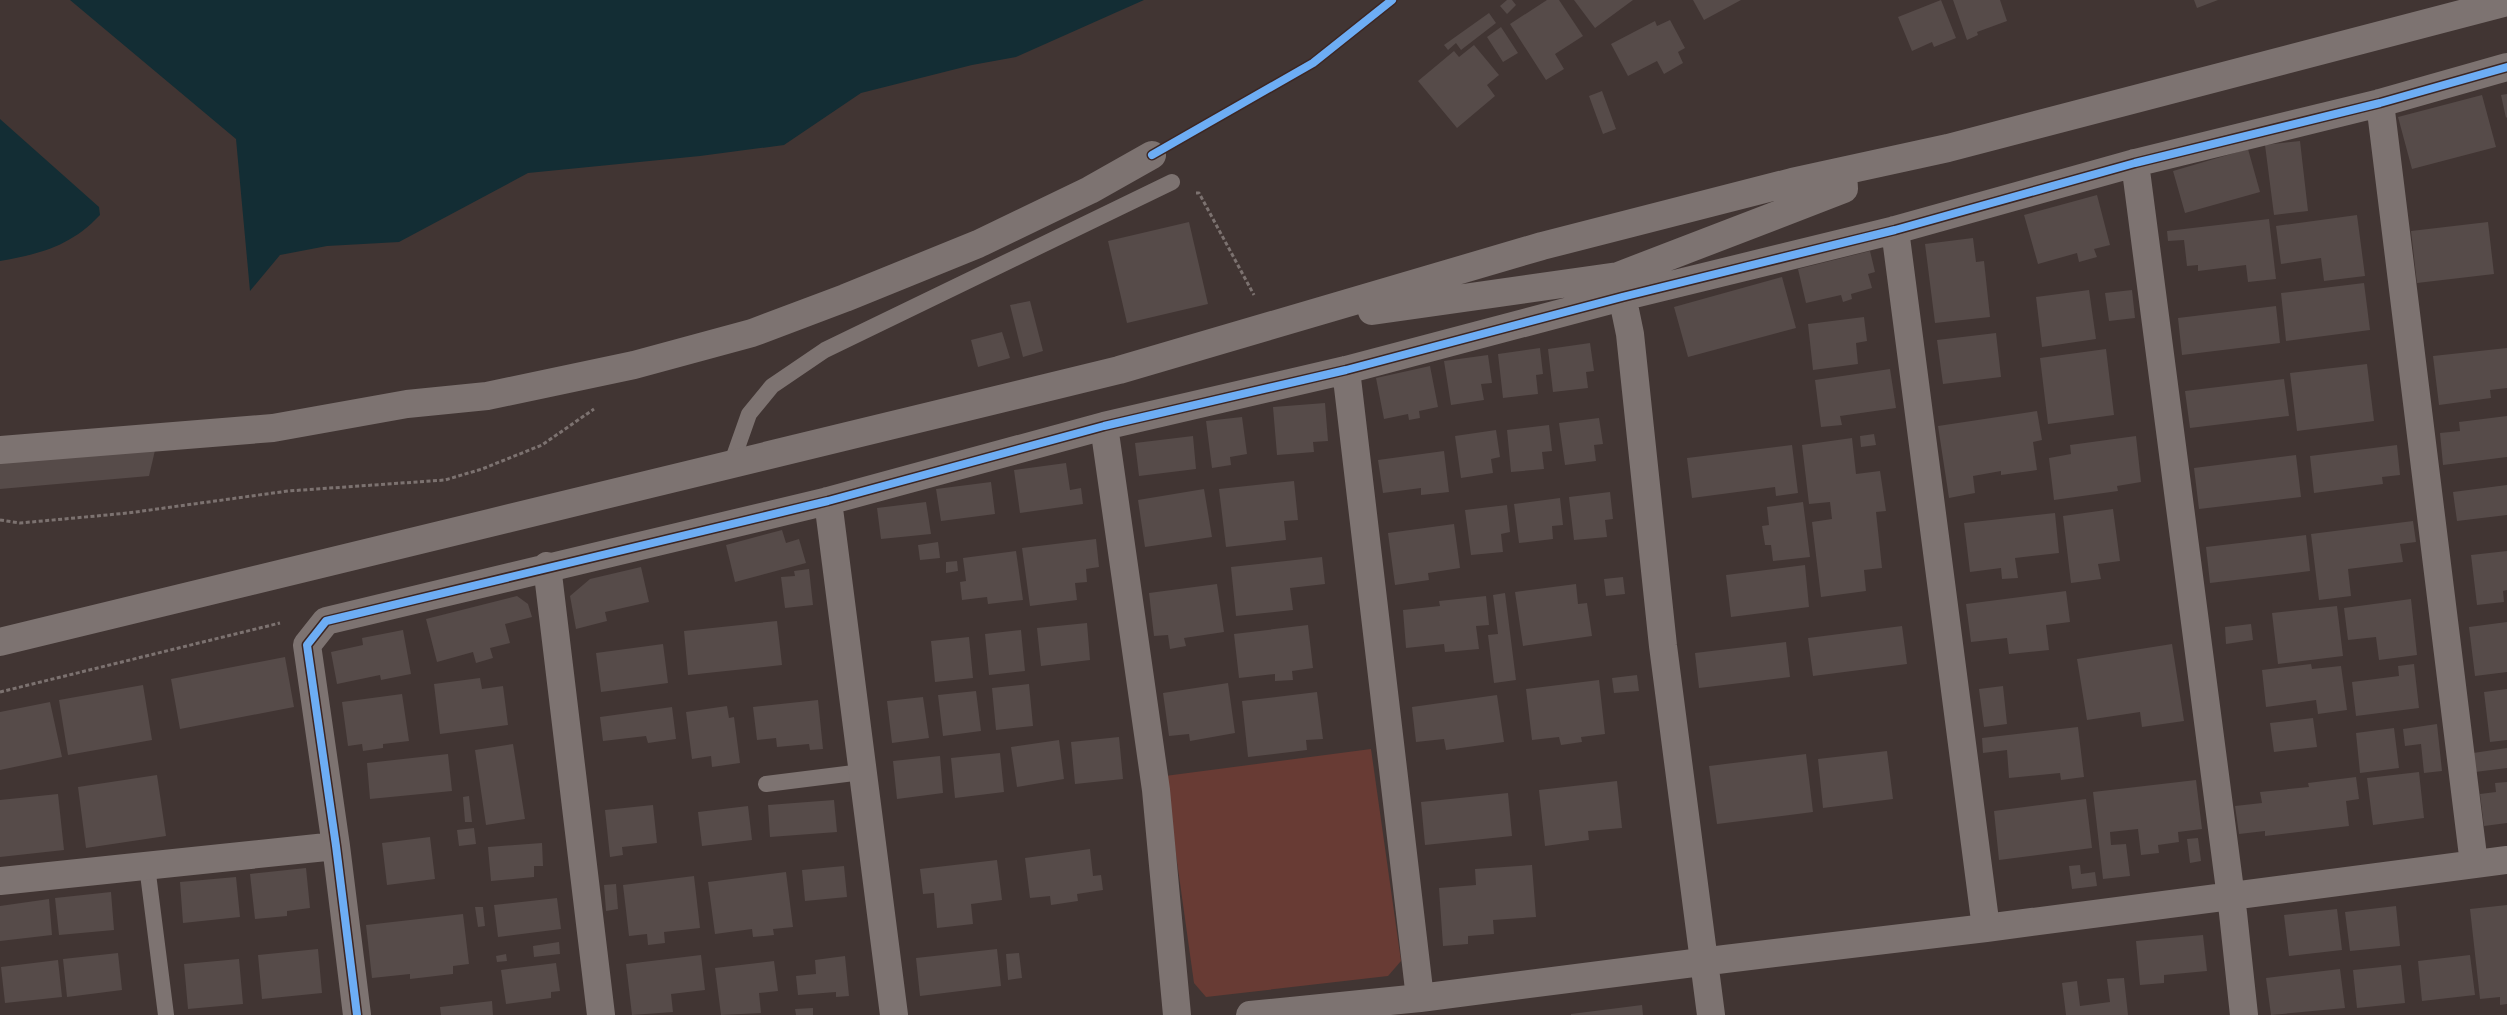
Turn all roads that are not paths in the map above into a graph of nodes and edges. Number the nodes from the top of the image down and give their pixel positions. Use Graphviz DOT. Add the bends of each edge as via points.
graph roads {
  1 [pos="2507,2"];
  2 [pos="2507,68"];
  3 [pos="2380,103"];
  4 [pos="1152,155"];
  5 [pos="2135,163"];
  6 [pos="1843,171"];
  7 [pos="1172,182"];
  8 [pos="1895,230"];
  9 [pos="1620,287"];
  10 [pos="1368,297"];
  11 [pos="1346,370"];
  12 [pos="1104,426"];
  13 [pos="0,450"];
  14 [pos="732,462"];
  15 [pos="828,501"];
  16 [pos="547,566"];
  17 [pos="0,642"];
  18 [pos="862,772"];
  19 [pos="766,784"];
  20 [pos="336,846"];
  21 [pos="2507,860"];
  22 [pos="2474,864"];
  23 [pos="148,866"];
  24 [pos="0,881"];
  25 [pos="2230,896"];
  26 [pos="1986,928"];
  27 [pos="1705,961"];
  28 [pos="1420,998"];
  29 [pos="166,1015"];
  30 [pos="357,1015"];
  31 [pos="601,1015"];
  32 [pos="894,1015"];
  33 [pos="1177,1015"];
  34 [pos="1250,1015"];
  35 [pos="1711,1015"];
  36 [pos="2244,1015"];
  1 -- 6 [label="street" via="2117,105"];
  2 -- 3 [label="street"];
  3 -- 5 [label="street"];
  3 -- 22 [label="street"];
  4 -- 13 [label="street" via="1090,190 978,244 863,291 752,333 634,365 487,396 407,404 273,428"];
  5 -- 8 [label="street"];
  5 -- 25 [label="street"];
  6 -- 9 [label="street" via="1844,189"];
  6 -- 10 [label="street" via="1542,246"];
  7 -- 14 [label="lane" via="825,350 772,386 749,414"];
  8 -- 9 [label="street"];
  8 -- 26 [label="street"];
  9 -- 10 [label="street" via="1372,311"];
  9 -- 11 [label="street"];
  9 -- 27 [label="street" via="1630,334 1663,646"];
  10 -- 14 [label="street" via="1119,370"];
  11 -- 12 [label="street"];
  11 -- 28 [label="street"];
  12 -- 15 [label="street"];
  12 -- 33 [label="street" via="1156,790"];
  14 -- 17 [label="street"];
  15 -- 16 [label="street"];
  15 -- 18 [label="street"];
  16 -- 20 [label="street" via="326,621 307,645"];
  16 -- 31 [label="street"];
  18 -- 19 [label="lane"];
  18 -- 32 [label="street"];
  20 -- 23 [label="street"];
  20 -- 30 [label="street"];
  21 -- 22 [label="street"];
  22 -- 25 [label="street"];
  23 -- 24 [label="street"];
  23 -- 29 [label="lane"];
  25 -- 26 [label="street"];
  25 -- 36 [label="street"];
  26 -- 27 [label="street"];
  27 -- 28 [label="street"];
  27 -- 35 [label="street"];
  28 -- 34 [label="street"];
}
